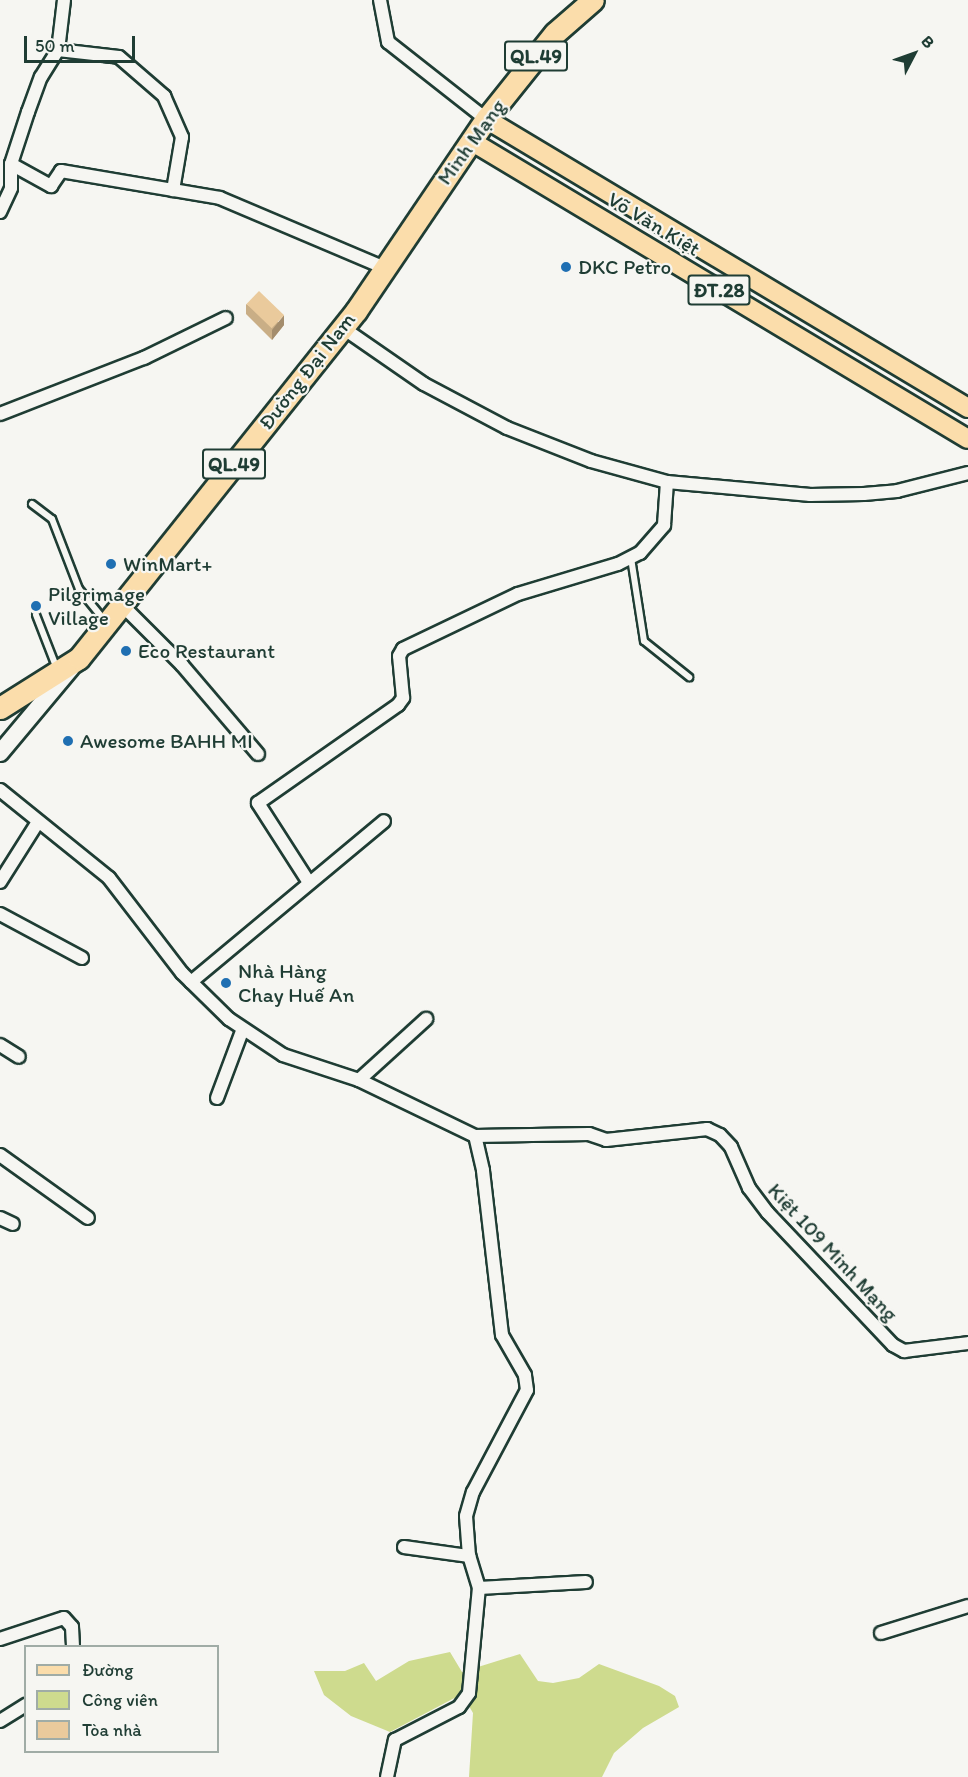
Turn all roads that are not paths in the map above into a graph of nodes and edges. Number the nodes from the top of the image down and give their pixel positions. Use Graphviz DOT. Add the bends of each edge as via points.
graph roads {
  1 [pos="64,0"];
  2 [pos="380,0"];
  3 [pos="593,0"];
  4 [pos="58,50"];
  5 [pos="486,119"];
  6 [pos="471,141"];
  7 [pos="11,164"];
  8 [pos="173,190"];
  9 [pos="0,212"];
  10 [pos="385,268"];
  11 [pos="225,318"];
  12 [pos="343,328"];
  13 [pos="873,351"];
  14 [pos="859,374"];
  15 [pos="968,408"];
  16 [pos="0,414"];
  17 [pos="968,439"];
  18 [pos="968,473"];
  19 [pos="667,482"];
  20 [pos="32,504"];
  21 [pos="631,558"];
  22 [pos="122,605"];
  23 [pos="36,615"];
  24 [pos="107,624"];
  25 [pos="79,658"];
  26 [pos="58,672"];
  27 [pos="689,677"];
  28 [pos="0,708"];
  29 [pos="0,753"];
  30 [pos="258,754"];
  31 [pos="0,790"];
  32 [pos="384,821"];
  33 [pos="38,822"];
  34 [pos="308,881"];
  35 [pos="0,882"];
  36 [pos="0,914"];
  37 [pos="82,958"];
  38 [pos="191,982"];
  39 [pos="426,1019"];
  40 [pos="242,1031"];
  41 [pos="0,1045"];
  42 [pos="19,1057"];
  43 [pos="359,1080"];
  44 [pos="218,1098"];
  45 [pos="475,1136"];
  46 [pos="0,1155"];
  47 [pos="0,1218"];
  48 [pos="88,1218"];
  49 [pos="13,1224"];
  50 [pos="968,1343"];
  51 [pos="404,1547"];
  52 [pos="469,1556"];
  53 [pos="586,1582"];
  54 [pos="479,1588"];
  55 [pos="968,1606"];
  56 [pos="881,1633"];
  57 [pos="0,1639"];
  58 [pos="73,1645"];
  59 [pos="24,1707"];
  60 [pos="0,1721"];
  61 [pos="387,1777"];
  1 -- 4 [label="street"];
  2 -- 5 [label="street" via="388,42"];
  3 -- 5 [label="highway, Minh Mạng / QL.49" via="555,33"];
  4 -- 7 [label="street" via="41,77"];
  4 -- 8 [label="street" via="119,57 164,96 182,137"];
  5 -- 6 [label="highway, Minh Mạng / QL.49"];
  5 -- 13 [label="main road, Võ Văn Kiệt / ĐT.28"];
  6 -- 10 [label="highway, Minh Mạng / QL.49"];
  6 -- 14 [label="main road, Võ Văn Kiệt / ĐT.28"];
  7 -- 8 [label="street" via="51,186 61,171"];
  7 -- 9 [label="street" via="12,188"];
  8 -- 10 [label="street" via="220,198"];
  10 -- 12 [label="highway, Đường Đại Nam / QL.49"];
  11 -- 16 [label="street" via="144,358"];
  12 -- 19 [label="street" via="424,384 507,428 591,461"];
  12 -- 22 [label="highway, Đường Đại Nam / QL.49"];
  13 -- 14 [label="main road"];
  13 -- 15 [label="main road, Võ Văn Kiệt / ĐT.28"];
  14 -- 17 [label="main road, Võ Văn Kiệt / ĐT.28"];
  18 -- 19 [label="street" via="897,491 864,494 810,495"];
  19 -- 21 [label="street" via="661,531"];
  20 -- 24 [label="lane" via="52,519 79,589"];
  21 -- 27 [label="lane" via="644,641"];
  21 -- 34 [label="street" via="518,594 403,649 399,656 402,698 398,705 258,803"];
  22 -- 24 [label="highway, Đường Đại Nam / QL.49"];
  22 -- 30 [label="street" via="182,665"];
  23 -- 26 [label="lane"];
  24 -- 25 [label="highway, Đường Đại Nam / QL.49"];
  25 -- 26 [label="highway, QL.49"];
  25 -- 29 [label="street, Đường Đại Nam"];
  26 -- 28 [label="highway, QL.49"];
  31 -- 33 [label="street, Kiệt 109 Minh Mạng"];
  32 -- 34 [label="street"];
  33 -- 35 [label="street"];
  33 -- 38 [label="street, Kiệt 109 Minh Mạng" via="109,878"];
  34 -- 38 [label="street"];
  36 -- 37 [label="street"];
  38 -- 40 [label="street, Kiệt 109 Minh Mạng"];
  39 -- 43 [label="street"];
  40 -- 43 [label="street, Kiệt 109 Minh Mạng" via="283,1055"];
  40 -- 44 [label="street"];
  41 -- 42 [label="street"];
  43 -- 45 [label="street, Kiệt 109 Minh Mạng"];
  45 -- 50 [label="street, Kiệt 109 Minh Mạng" via="589,1134 606,1140 707,1129 731,1147 749,1188 768,1213 893,1345 903,1351"];
  45 -- 52 [label="street" via="483,1170 502,1335 525,1375 527,1390 473,1492 466,1516"];
  46 -- 48 [label="street"];
  47 -- 49 [label="street"];
  51 -- 52 [label="street"];
  52 -- 54 [label="street"];
  53 -- 54 [label="street"];
  54 -- 61 [label="street" via="469,1693 459,1707 395,1740"];
  55 -- 56 [label="street"];
  57 -- 58 [label="street" via="64,1618 72,1627"];
  59 -- 60 [label="street"];
}
